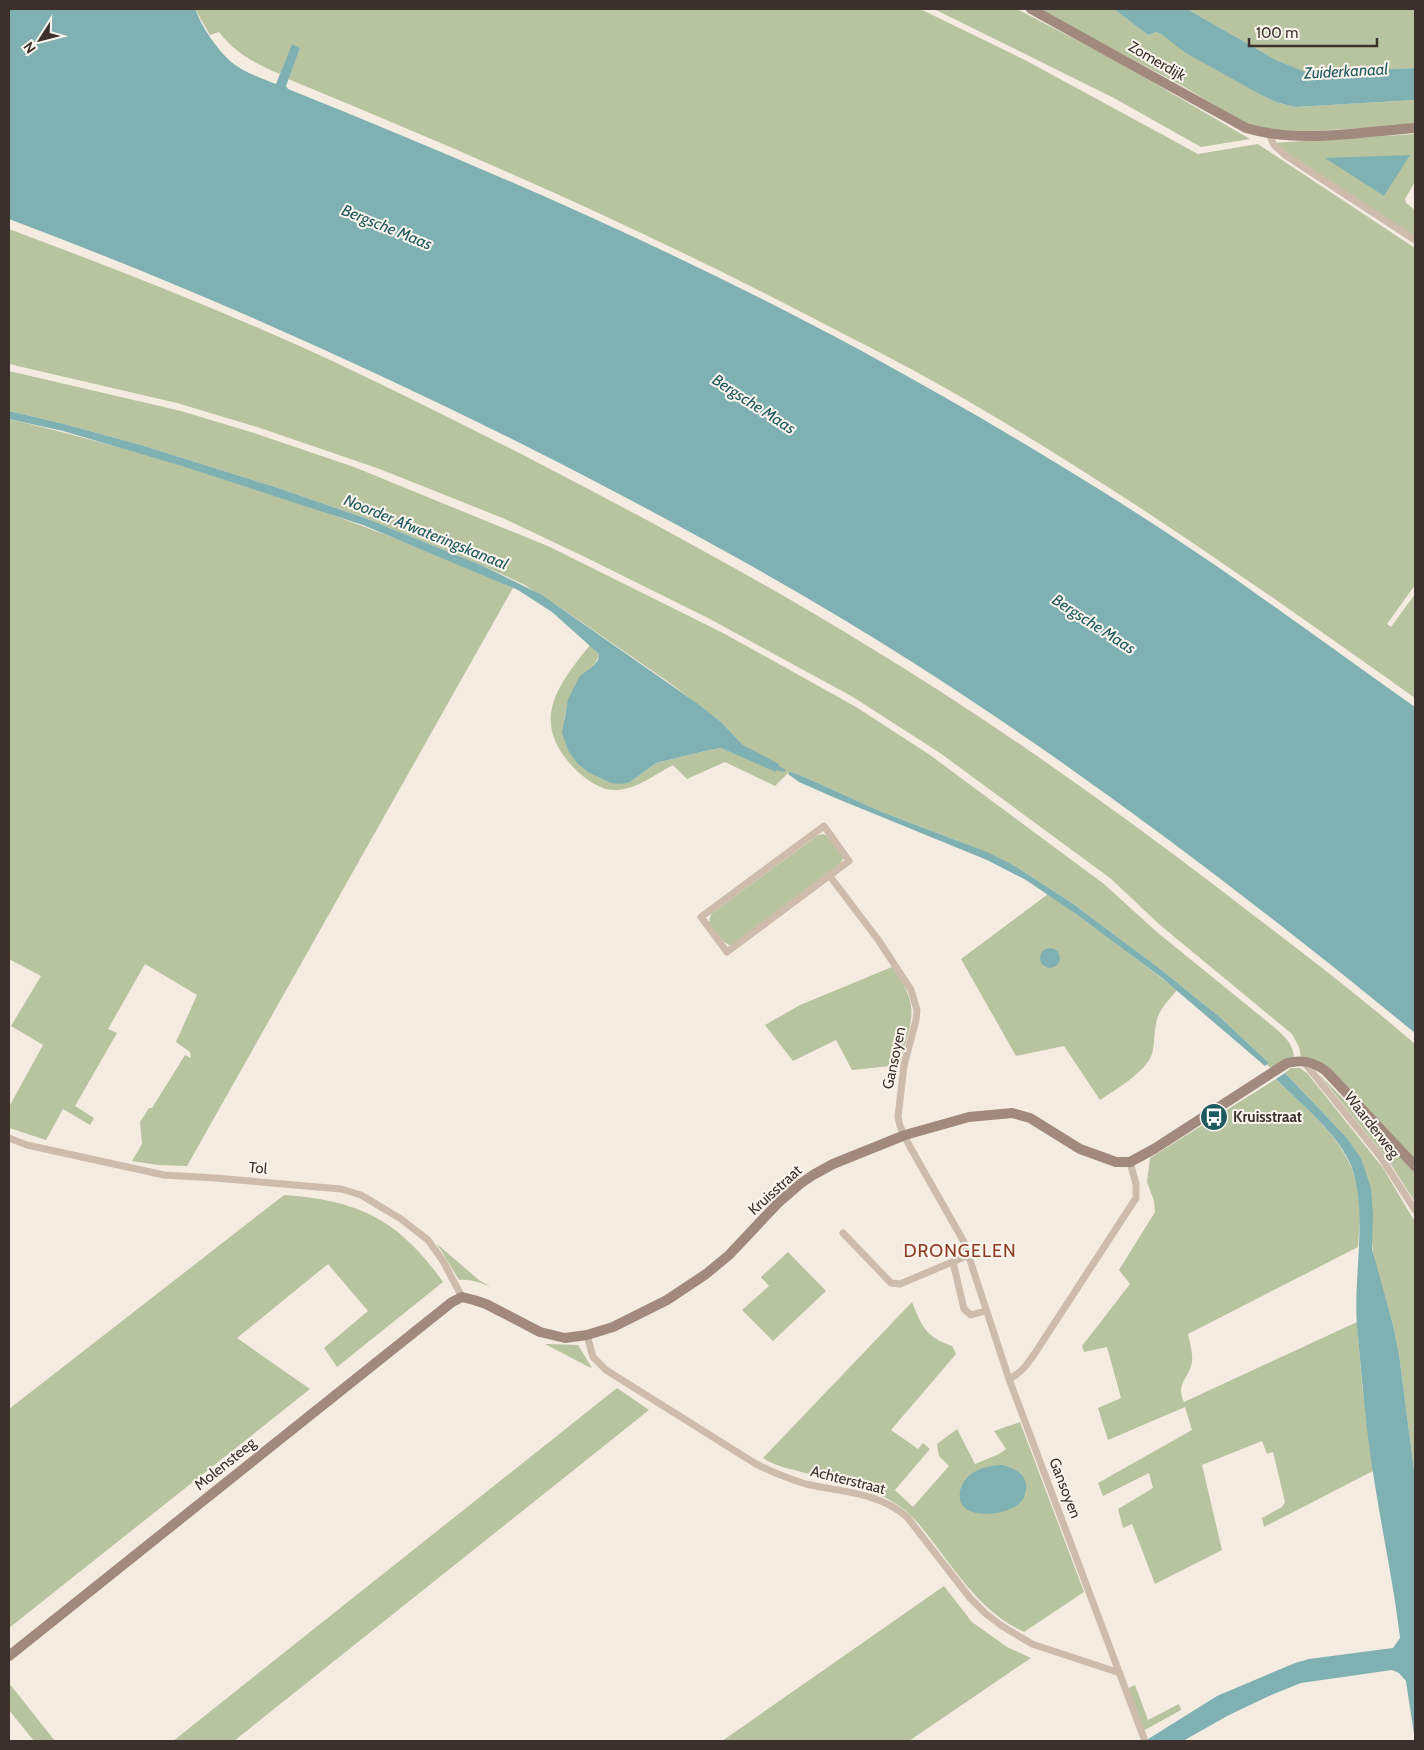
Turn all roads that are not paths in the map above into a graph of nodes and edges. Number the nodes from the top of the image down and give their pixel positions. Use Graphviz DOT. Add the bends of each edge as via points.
graph roads {
  1 [pos="1031,9"];
  2 [pos="1415,128"];
  3 [pos="1269,134"];
  4 [pos="1415,240"];
  5 [pos="830,875"];
  6 [pos="1303,1061"];
  7 [pos="905,1135"];
  8 [pos="9,1138"];
  9 [pos="1130,1162"];
  10 [pos="1415,1166"];
  11 [pos="1415,1210"];
  12 [pos="844,1233"];
  13 [pos="969,1255"];
  14 [pos="953,1262"];
  15 [pos="462,1297"];
  16 [pos="985,1311"];
  17 [pos="587,1335"];
  18 [pos="1009,1379"];
  19 [pos="9,1656"];
  20 [pos="1120,1674"];
  21 [pos="1144,1739"];
  1 -- 3 [label="street, Zomerdijk" via="1225,118"];
  2 -- 3 [label="street, Zomerdijk" via="1311,136"];
  3 -- 4 [label="street" via="1274,145 1286,155"];
  5 -- 5 [label="street" via="727,952 701,917 824,826 849,860"];
  5 -- 7 [label="street, Gansoyen" via="879,941 911,990 915,1002 916,1020 904,1065 898,1117"];
  6 -- 9 [label="street" via="1287,1063"];
  6 -- 10 [label="street" via="1318,1065 1327,1072"];
  6 -- 11 [label="street, Waarderweg" via="1380,1156"];
  7 -- 9 [label="street, Kruisstraat" via="969,1117 1012,1113 1030,1118 1080,1149 1116,1162"];
  7 -- 13 [label="street, Gansoyen"];
  7 -- 17 [label="street, Kruisstraat" via="833,1164 800,1184 729,1256 706,1274 667,1300 613,1327"];
  8 -- 15 [label="street, Tol" via="27,1145 164,1175 341,1189 361,1195 402,1219 428,1240"];
  9 -- 18 [label="street" via="1136,1198 1037,1350 1022,1370"];
  12 -- 14 [label="street" via="891,1283 900,1284"];
  13 -- 14 [label="street"];
  13 -- 16 [label="street, Gansoyen"];
  14 -- 16 [label="street" via="964,1310 971,1315"];
  15 -- 17 [label="street, Kruisstraat" via="486,1304 540,1332 565,1338"];
  15 -- 19 [label="street, Molensteeg" via="443,1308"];
  16 -- 18 [label="street, Gansoyen"];
  17 -- 20 [label="street, Achterstraat" via="593,1357 606,1370 756,1464 805,1483 868,1496 896,1508 907,1517 970,1598 1002,1626 1032,1644"];
  18 -- 20 [label="street, Gansoyen"];
  20 -- 21 [label="street, Gansoyen"];
}
